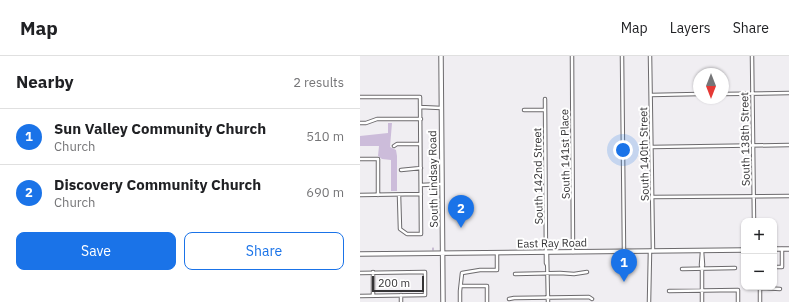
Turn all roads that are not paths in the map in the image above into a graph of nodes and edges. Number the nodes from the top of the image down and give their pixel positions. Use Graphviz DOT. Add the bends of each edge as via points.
graph roads {
  1 [pos="440,56"];
  2 [pos="572,56"];
  3 [pos="622,56"];
  4 [pos="650,56"];
  5 [pos="752,56"];
  6 [pos="789,93"];
  7 [pos="693,94"];
  8 [pos="729,94"];
  9 [pos="753,94"];
  10 [pos="651,95"];
  11 [pos="360,97"];
  12 [pos="545,99"];
  13 [pos="420,107"];
  14 [pos="441,108"];
  15 [pos="524,110"];
  16 [pos="545,110"];
  17 [pos="421,119"];
  18 [pos="360,123"];
  19 [pos="420,144"];
  20 [pos="789,145"];
  21 [pos="394,146"];
  22 [pos="754,146"];
  23 [pos="652,147"];
  24 [pos="360,159"];
  25 [pos="421,168"];
  26 [pos="401,170"];
  27 [pos="421,184"];
  28 [pos="442,184"];
  29 [pos="421,194"];
  30 [pos="360,195"];
  31 [pos="378,195"];
  32 [pos="398,195"];
  33 [pos="754,196"];
  34 [pos="789,196"];
  35 [pos="652,197"];
  36 [pos="754,218"];
  37 [pos="782,249"];
  38 [pos="789,249"];
  39 [pos="702,250"];
  40 [pos="741,250"];
  41 [pos="777,250"];
  42 [pos="624,251"];
  43 [pos="651,251"];
  44 [pos="574,252"];
  45 [pos="497,253"];
  46 [pos="547,253"];
  47 [pos="360,254"];
  48 [pos="442,254"];
  49 [pos="777,267"];
  50 [pos="702,268"];
  51 [pos="734,268"];
  52 [pos="682,269"];
  53 [pos="360,272"];
  54 [pos="372,272"];
  55 [pos="587,272"];
  56 [pos="547,273"];
  57 [pos="515,274"];
  58 [pos="461,286"];
  59 [pos="777,288"];
  60 [pos="780,289"];
  61 [pos="760,290"];
  62 [pos="669,291"];
  63 [pos="702,291"];
  64 [pos="401,295"];
  65 [pos="360,296"];
  66 [pos="373,296"];
  67 [pos="548,297"];
  68 [pos="592,299"];
  69 [pos="509,300"];
  70 [pos="401,302"];
  71 [pos="443,302"];
  72 [pos="460,302"];
  73 [pos="487,302"];
  74 [pos="548,302"];
  75 [pos="649,302"];
  76 [pos="702,302"];
  77 [pos="738,302"];
  78 [pos="760,302"];
  1 -- 14 [label="main road, South Lindsay Road"];
  2 -- 44 [label="street, South 141st Place"];
  3 -- 42 [label="street"];
  4 -- 10 [label="street, South 140th Street"];
  5 -- 9 [label="street, South 138th Street"];
  6 -- 9 [label="street"];
  7 -- 10 [label="street"];
  8 -- 9 [label="street"];
  9 -- 22 [label="street, South 138th Street"];
  10 -- 23 [label="street, South 140th Street"];
  11 -- 13 [label="street" via="420,97"];
  12 -- 16 [label="street, South 142nd Street"];
  13 -- 14 [label="street"];
  13 -- 17 [label="street"];
  14 -- 28 [label="main road, South Lindsay Road"];
  15 -- 16 [label="street"];
  16 -- 46 [label="street, South 142nd Street"];
  17 -- 18 [label="street" via="377,119"];
  17 -- 19 [label="street"];
  19 -- 21 [label="street"];
  19 -- 25 [label="street"];
  20 -- 22 [label="street"];
  22 -- 23 [label="street"];
  22 -- 33 [label="street, South 138th Street"];
  23 -- 35 [label="street, South 140th Street"];
  24 -- 31 [label="street" via="378,159"];
  25 -- 26 [label="street"];
  25 -- 27 [label="street"];
  27 -- 28 [label="street"];
  27 -- 29 [label="street"];
  28 -- 48 [label="main road, South Lindsay Road"];
  29 -- 32 [label="street"];
  29 -- 32 [label="street" via="422,234 407,234 400,229"];
  30 -- 31 [label="street"];
  31 -- 32 [label="street"];
  33 -- 34 [label="street"];
  33 -- 35 [label="street"];
  33 -- 36 [label="street, South 138th Street"];
  35 -- 43 [label="street, South 140th Street"];
  37 -- 38 [label="main road"];
  37 -- 41 [label="main road"];
  37 -- 49 [label="street" via="782,267"];
  39 -- 40 [label="main road, East Ray Road"];
  39 -- 43 [label="main road, East Ray Road"];
  39 -- 50 [label="street"];
  42 -- 43 [label="main road, East Ray Road"];
  42 -- 44 [label="main road, East Ray Road"];
  43 -- 75 [label="street, South 140th Street"];
  44 -- 46 [label="main road, East Ray Road"];
  45 -- 46 [label="main road, East Ray Road"];
  45 -- 48 [label="main road, East Ray Road"];
  45 -- 58 [label="street" via="497,270 462,273"];
  46 -- 56 [label="street, South 142nd Street"];
  47 -- 48 [label="main road, East Ray Road"];
  48 -- 71 [label="main road, South Lindsay Road"];
  50 -- 51 [label="street"];
  50 -- 52 [label="street"];
  50 -- 63 [label="street"];
  53 -- 54 [label="street"];
  54 -- 64 [label="street" via="425,272 425,295"];
  54 -- 66 [label="street"];
  55 -- 56 [label="street"];
  56 -- 57 [label="street"];
  56 -- 67 [label="street, South 142nd Street"];
  58 -- 72 [label="street"];
  58 -- 73 [label="street" via="487,286"];
  59 -- 60 [label="street"];
  61 -- 78 [label="street"];
  62 -- 63 [label="street"];
  63 -- 76 [label="street"];
  63 -- 77 [label="street" via="738,290"];
  64 -- 66 [label="street"];
  64 -- 70 [label="street"];
  65 -- 66 [label="street"];
  67 -- 68 [label="street"];
  67 -- 69 [label="street"];
  67 -- 74 [label="street, South 142nd Street"];
}
